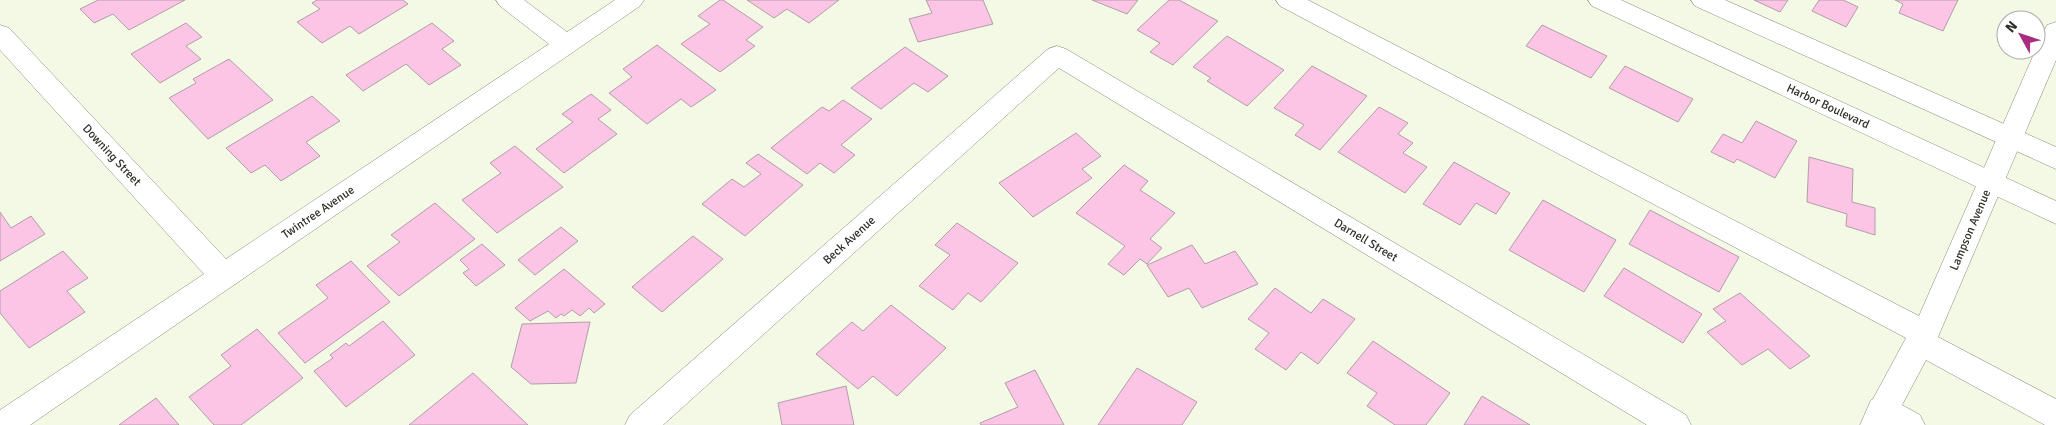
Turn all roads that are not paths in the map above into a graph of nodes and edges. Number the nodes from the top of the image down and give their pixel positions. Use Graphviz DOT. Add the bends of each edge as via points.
graph roads {
  1 [pos="508,0"];
  2 [pos="632,0"];
  3 [pos="1288,0"];
  4 [pos="1600,0"];
  5 [pos="1703,0"];
  6 [pos="0,34"];
  7 [pos="2055,34"];
  8 [pos="567,44"];
  9 [pos="1057,55"];
  10 [pos="2009,138"];
  11 [pos="2056,158"];
  12 [pos="1990,182"];
  13 [pos="2056,213"];
  14 [pos="224,276"];
  15 [pos="1921,338"];
  16 [pos="2056,415"];
  17 [pos="1879,418"];
  18 [pos="4,425"];
  19 [pos="641,425"];
  20 [pos="1675,425"];
  21 [pos="1909,425"];
  1 -- 8 [label="street"];
  2 -- 8 [label="street, Twintree Avenue"];
  3 -- 15 [label="street"];
  4 -- 12 [label="street, Harbor Boulevard"];
  5 -- 10 [label="street"];
  6 -- 14 [label="street, Downing Street"];
  7 -- 10 [label="street, Lampson Avenue"];
  8 -- 14 [label="street, Twintree Avenue"];
  9 -- 19 [label="street, Beck Avenue"];
  9 -- 20 [label="street, Darnell Street"];
  10 -- 11 [label="street"];
  10 -- 12 [label="street, Lampson Avenue"];
  12 -- 13 [label="street, Harbor Boulevard"];
  12 -- 15 [label="street, Lampson Avenue"];
  14 -- 18 [label="street, Twintree Avenue"];
  15 -- 16 [label="street"];
  15 -- 17 [label="street, Lampson Avenue"];
  17 -- 21 [label="street"];
}
